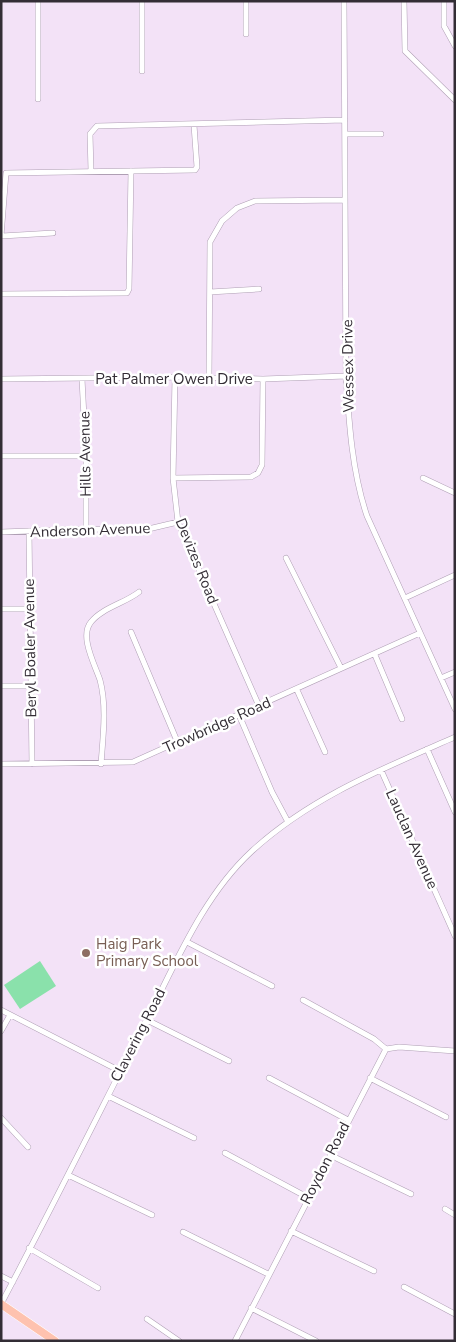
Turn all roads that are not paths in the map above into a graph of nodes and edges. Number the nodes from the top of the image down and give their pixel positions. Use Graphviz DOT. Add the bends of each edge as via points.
graph roads {
  1 [pos="38,1"];
  2 [pos="142,1"];
  3 [pos="246,1"];
  4 [pos="344,1"];
  5 [pos="404,1"];
  6 [pos="444,1"];
  7 [pos="246,34"];
  8 [pos="455,46"];
  9 [pos="142,72"];
  10 [pos="38,99"];
  11 [pos="455,100"];
  12 [pos="345,120"];
  13 [pos="194,125"];
  14 [pos="345,134"];
  15 [pos="381,134"];
  16 [pos="91,171"];
  17 [pos="131,171"];
  18 [pos="346,200"];
  19 [pos="53,234"];
  20 [pos="2,236"];
  21 [pos="259,289"];
  22 [pos="210,292"];
  23 [pos="1,294"];
  24 [pos="346,376"];
  25 [pos="175,377"];
  26 [pos="82,378"];
  27 [pos="209,378"];
  28 [pos="1,379"];
  29 [pos="263,379"];
  30 [pos="1,456"];
  31 [pos="86,456"];
  32 [pos="173,478"];
  33 [pos="423,478"];
  34 [pos="455,493"];
  35 [pos="178,522"];
  36 [pos="86,529"];
  37 [pos="29,531"];
  38 [pos="1,532"];
  39 [pos="286,558"];
  40 [pos="455,575"];
  41 [pos="139,592"];
  42 [pos="405,598"];
  43 [pos="1,609"];
  44 [pos="28,609"];
  45 [pos="131,632"];
  46 [pos="420,633"];
  47 [pos="375,655"];
  48 [pos="341,668"];
  49 [pos="455,672"];
  50 [pos="441,678"];
  51 [pos="1,686"];
  52 [pos="31,686"];
  53 [pos="297,690"];
  54 [pos="259,706"];
  55 [pos="455,709"];
  56 [pos="239,715"];
  57 [pos="402,719"];
  58 [pos="455,737"];
  59 [pos="177,741"];
  60 [pos="427,749"];
  61 [pos="325,752"];
  62 [pos="1,764"];
  63 [pos="32,764"];
  64 [pos="101,764"];
  65 [pos="381,770"];
  66 [pos="455,812"];
  67 [pos="288,822"];
  68 [pos="455,936"];
  69 [pos="187,942"];
  70 [pos="272,986"];
  71 [pos="303,1000"];
  72 [pos="1,1010"];
  73 [pos="10,1015"];
  74 [pos="147,1020"];
  75 [pos="1,1031"];
  76 [pos="386,1049"];
  77 [pos="455,1051"];
  78 [pos="229,1061"];
  79 [pos="120,1071"];
  80 [pos="269,1078"];
  81 [pos="370,1078"];
  82 [pos="108,1096"];
  83 [pos="446,1117"];
  84 [pos="1,1118"];
  85 [pos="348,1120"];
  86 [pos="194,1138"];
  87 [pos="28,1147"];
  88 [pos="225,1154"];
  89 [pos="330,1155"];
  90 [pos="68,1175"];
  91 [pos="411,1194"];
  92 [pos="307,1197"];
  93 [pos="444,1209"];
  94 [pos="152,1215"];
  95 [pos="455,1215"];
  96 [pos="291,1231"];
  97 [pos="183,1232"];
  98 [pos="29,1248"];
  99 [pos="374,1271"];
  100 [pos="268,1274"];
  101 [pos="1,1276"];
  102 [pos="13,1282"];
  103 [pos="404,1287"];
  104 [pos="98,1288"];
  105 [pos="1,1304"];
  106 [pos="251,1308"];
  107 [pos="455,1314"];
  108 [pos="147,1319"];
  109 [pos="55,1341"];
  110 [pos="179,1341"];
  111 [pos="235,1341"];
  112 [pos="316,1341"];
  1 -- 10 [label="street"];
  2 -- 9 [label="street"];
  3 -- 7 [label="street"];
  4 -- 12 [label="street, Wessex Drive"];
  5 -- 11 [label="street" via="405,51"];
  6 -- 8 [label="street" via="445,29"];
  12 -- 13 [label="street"];
  12 -- 14 [label="street, Wessex Drive"];
  13 -- 16 [label="street" via="96,126 90,134"];
  13 -- 17 [label="street" via="196,169"];
  14 -- 15 [label="street"];
  14 -- 18 [label="street, Wessex Drive"];
  16 -- 17 [label="street"];
  16 -- 20 [label="street" via="6,172"];
  17 -- 23 [label="street" via="127,293"];
  18 -- 22 [label="street" via="255,201 237,208 222,220 210,242"];
  18 -- 24 [label="street, Wessex Drive"];
  19 -- 20 [label="street"];
  21 -- 22 [label="street"];
  22 -- 27 [label="street"];
  24 -- 29 [label="street, Pat Palmer Owen Drive"];
  24 -- 42 [label="street, Wessex Drive" via="362,502"];
  25 -- 26 [label="street, Pat Palmer Owen Drive"];
  25 -- 27 [label="street, Pat Palmer Owen Drive"];
  25 -- 32 [label="street, Devizes Road"];
  26 -- 28 [label="street, Pat Palmer Owen Drive"];
  26 -- 31 [label="street, Hills Avenue"];
  27 -- 29 [label="street, Pat Palmer Owen Drive"];
  29 -- 32 [label="street" via="262,465 258,473 251,477"];
  30 -- 31 [label="street"];
  31 -- 36 [label="street, Hills Avenue"];
  32 -- 35 [label="street, Devizes Road"];
  33 -- 34 [label="street"];
  35 -- 36 [label="street, Anderson Avenue" via="144,530"];
  35 -- 54 [label="street, Devizes Road"];
  36 -- 37 [label="street, Anderson Avenue"];
  37 -- 38 [label="street, Anderson Avenue"];
  37 -- 44 [label="street, Beryl Boaler Avenue"];
  39 -- 48 [label="street"];
  40 -- 42 [label="street"];
  41 -- 64 [label="street" via="93,620 87,628 87,640 102,689"];
  42 -- 46 [label="street, Wessex Drive"];
  43 -- 44 [label="street"];
  44 -- 52 [label="street, Beryl Boaler Avenue"];
  45 -- 59 [label="street"];
  46 -- 47 [label="street, Trowbridge Road"];
  46 -- 50 [label="street, Wessex Drive"];
  47 -- 48 [label="street, Trowbridge Road"];
  47 -- 57 [label="street"];
  48 -- 53 [label="street, Trowbridge Road"];
  49 -- 50 [label="street"];
  50 -- 55 [label="street, Wessex Drive"];
  51 -- 52 [label="street"];
  52 -- 63 [label="street, Beryl Boaler Avenue"];
  53 -- 54 [label="street, Trowbridge Road"];
  53 -- 61 [label="street"];
  54 -- 56 [label="street, Trowbridge Road"];
  56 -- 59 [label="street, Trowbridge Road"];
  56 -- 67 [label="street"];
  58 -- 60 [label="street, Clavering Road"];
  59 -- 64 [label="street, Trowbridge Road" via="133,762"];
  60 -- 65 [label="street, Clavering Road"];
  60 -- 66 [label="street"];
  62 -- 63 [label="street, Trowbridge Road"];
  63 -- 64 [label="street, Trowbridge Road"];
  65 -- 67 [label="street, Clavering Road" via="340,788"];
  65 -- 68 [label="street, Lauclan Avenue"];
  67 -- 69 [label="street, Clavering Road" via="251,852 228,878"];
  69 -- 70 [label="street"];
  69 -- 74 [label="street, Clavering Road"];
  71 -- 76 [label="street" via="374,1039"];
  72 -- 73 [label="street"];
  73 -- 75 [label="street"];
  73 -- 79 [label="street"];
  74 -- 78 [label="street"];
  74 -- 79 [label="street, Clavering Road"];
  76 -- 77 [label="street"];
  76 -- 81 [label="street, Roydon Road"];
  79 -- 82 [label="street, Clavering Road"];
  80 -- 85 [label="street"];
  81 -- 83 [label="street"];
  81 -- 85 [label="street, Roydon Road"];
  82 -- 86 [label="street"];
  82 -- 90 [label="street, Clavering Road"];
  84 -- 87 [label="street"];
  85 -- 89 [label="street, Roydon Road"];
  88 -- 92 [label="street"];
  89 -- 91 [label="street"];
  89 -- 92 [label="street, Roydon Road"];
  90 -- 94 [label="street"];
  90 -- 98 [label="street, Clavering Road"];
  92 -- 96 [label="street, Roydon Road"];
  93 -- 95 [label="street"];
  96 -- 99 [label="street"];
  96 -- 100 [label="street, Roydon Road"];
  97 -- 100 [label="street"];
  98 -- 102 [label="street, Clavering Road"];
  98 -- 104 [label="street"];
  100 -- 106 [label="street, Roydon Road"];
  101 -- 102 [label="street"];
  102 -- 105 [label="street, Clavering Road"];
  103 -- 107 [label="street"];
  105 -- 109 [label="main road"];
  106 -- 111 [label="street, Roydon Road"];
  106 -- 112 [label="street"];
  108 -- 110 [label="street"];
}
